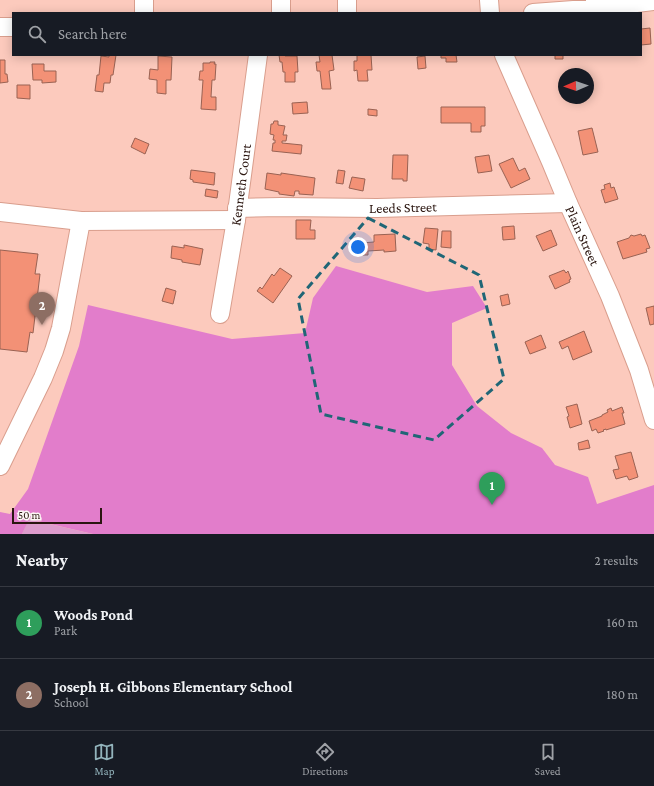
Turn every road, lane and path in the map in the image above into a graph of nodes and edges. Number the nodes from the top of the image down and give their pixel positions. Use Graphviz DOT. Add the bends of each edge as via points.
graph roads {
  1 [pos="144,0"];
  2 [pos="281,0"];
  3 [pos="347,0"];
  4 [pos="489,0"];
  5 [pos="654,2"];
  6 [pos="144,12"];
  7 [pos="281,12"];
  8 [pos="347,12"];
  9 [pos="490,12"];
  10 [pos="546,12"];
  11 [pos="0,27"];
  12 [pos="12,27"];
  13 [pos="258,56"];
  14 [pos="504,56"];
  15 [pos="568,203"];
  16 [pos="0,212"];
  17 [pos="236,214"];
  18 [pos="81,220"];
  19 [pos="220,314"];
  20 [pos="654,420"];
  21 [pos="0,466"];
  1 -- 6 [label="street"];
  2 -- 7 [label="street"];
  3 -- 8 [label="street"];
  4 -- 9 [label="street"];
  5 -- 10 [label="street"];
  11 -- 12 [label="street"];
  13 -- 17 [label="street, Kenneth Court"];
  14 -- 15 [label="street, Plain Street"];
  15 -- 17 [label="street, Leeds Street" via="378,208 281,207"];
  15 -- 20 [label="street, Plain Street" via="627,338"];
  16 -- 18 [label="street, Leeds Street"];
  17 -- 18 [label="street, Leeds Street"];
  17 -- 19 [label="street, Kenneth Court"];
  18 -- 21 [label="street" via="61,328 54,351"];
}
